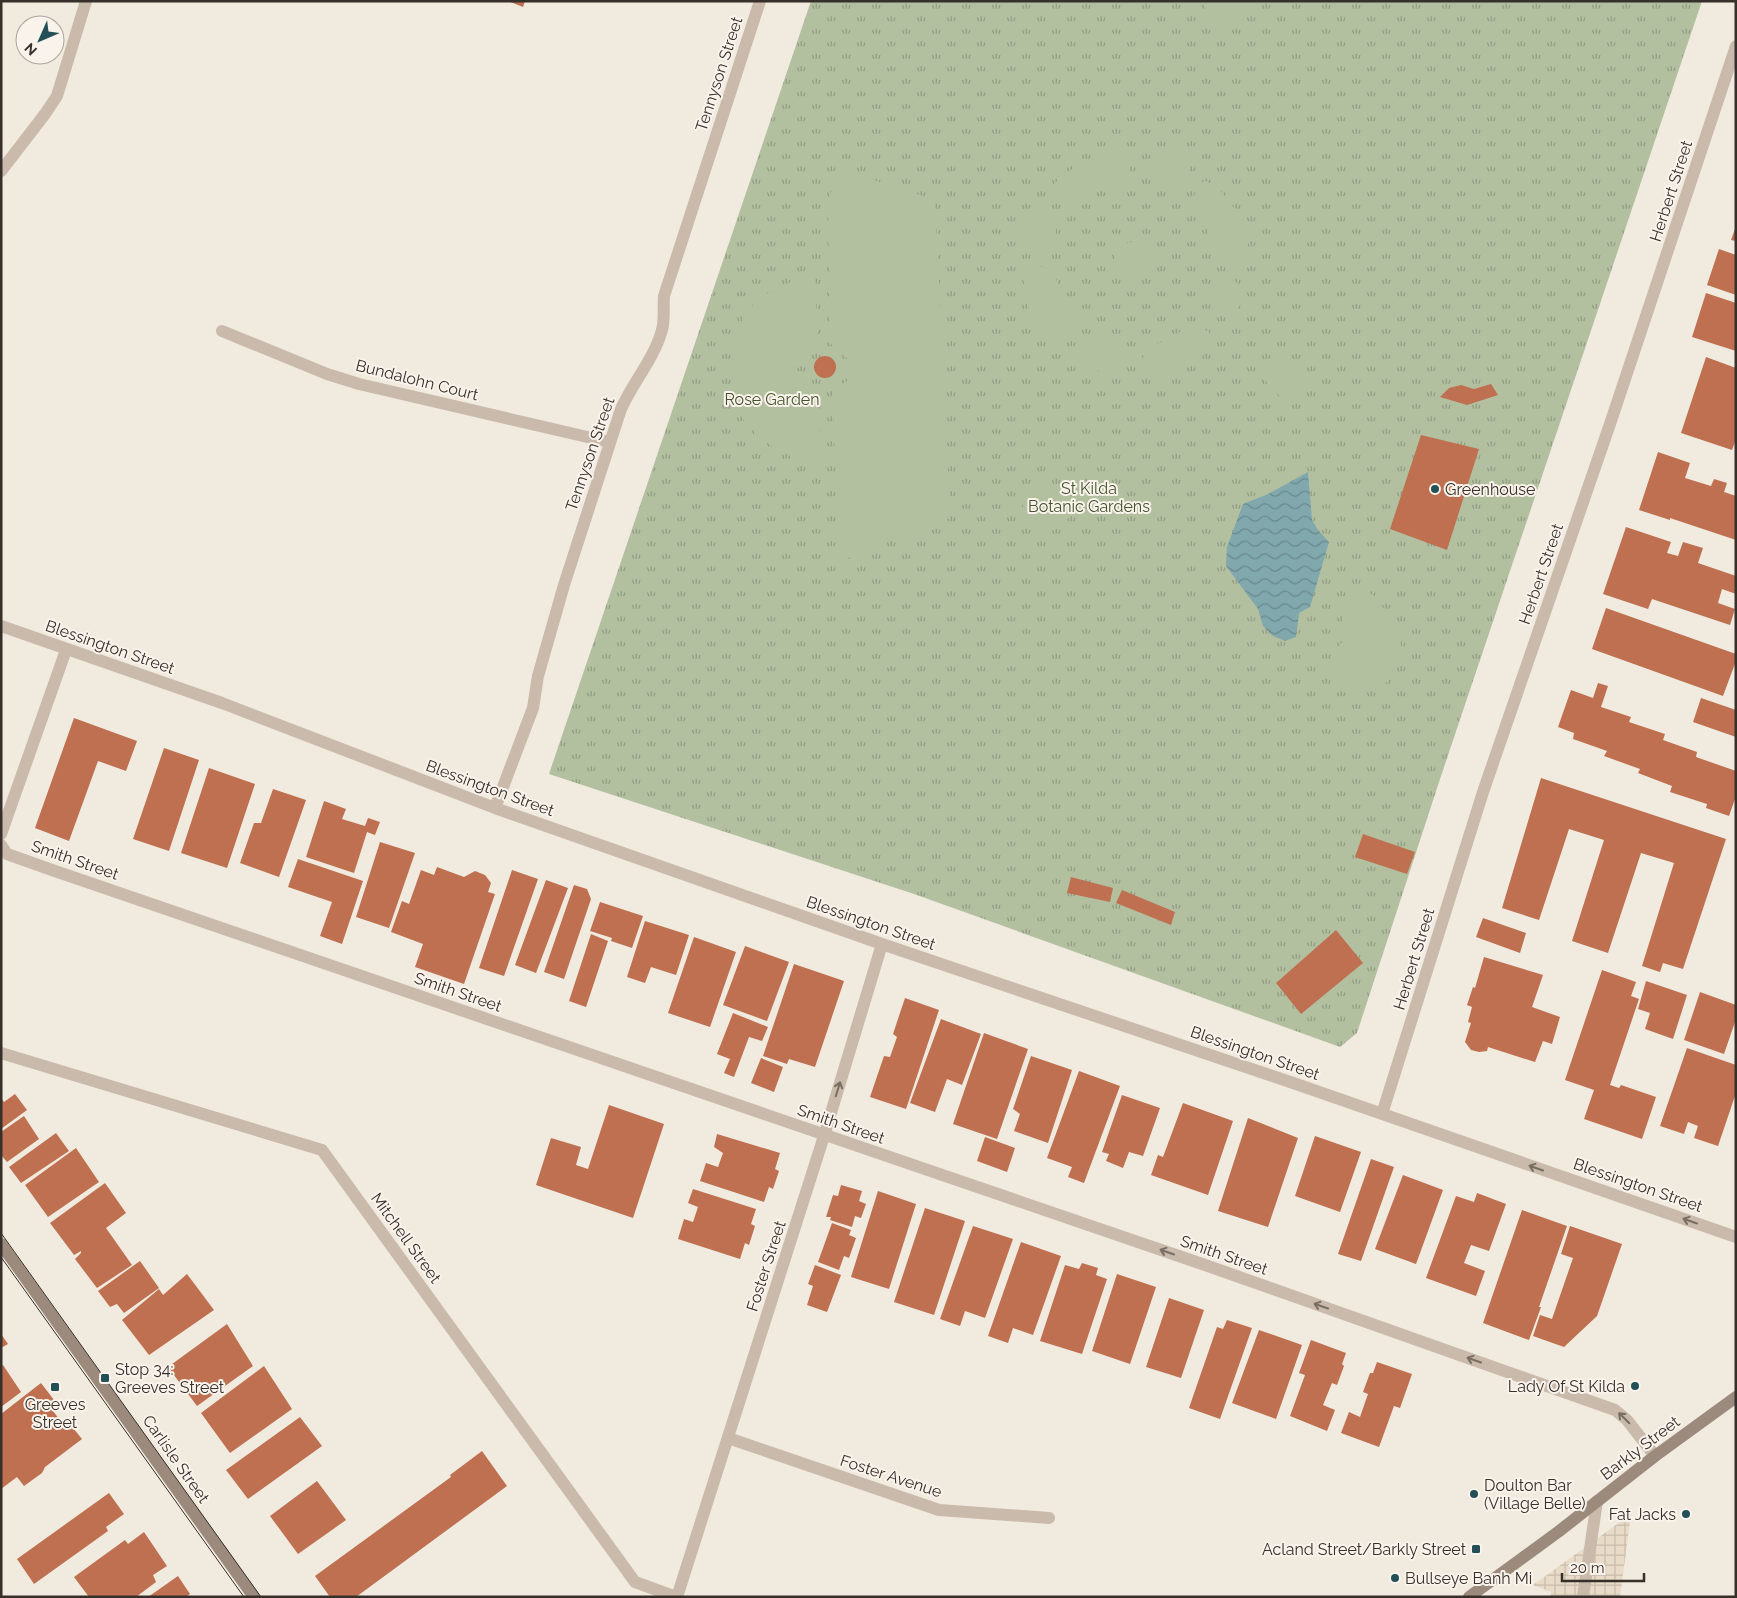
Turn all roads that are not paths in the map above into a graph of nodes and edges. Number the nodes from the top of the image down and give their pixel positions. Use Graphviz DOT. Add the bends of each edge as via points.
graph roads {
  1 [pos="86,1"];
  2 [pos="760,1"];
  3 [pos="1736,46"];
  4 [pos="1,171"];
  5 [pos="222,331"];
  6 [pos="609,442"];
  7 [pos="1,626"];
  8 [pos="66,650"];
  9 [pos="495,808"];
  10 [pos="1,834"];
  11 [pos="1,841"];
  12 [pos="1,845"];
  13 [pos="882,944"];
  14 [pos="1,1053"];
  15 [pos="1382,1114"];
  16 [pos="824,1136"];
  17 [pos="1736,1237"];
  18 [pos="1,1244"];
  19 [pos="1736,1397"];
  20 [pos="728,1438"];
  21 [pos="1655,1456"];
  22 [pos="1597,1501"];
  23 [pos="1049,1518"];
  24 [pos="254,1597"];
  25 [pos="676,1597"];
  26 [pos="1469,1597"];
  27 [pos="1583,1597"];
  1 -- 4 [label="street" via="56,96"];
  2 -- 6 [label="street, Tennyson Street" via="664,296 662,328 656,349 628,393"];
  3 -- 15 [label="street, Herbert Street" via="1483,792"];
  5 -- 6 [label="street, Bundalohn Court" via="359,384"];
  6 -- 9 [label="street, Tennyson Street" via="564,585 532,708"];
  7 -- 8 [label="street, Blessington Street"];
  8 -- 9 [label="street, Blessington Street" via="222,703"];
  8 -- 10 [label="street"];
  9 -- 13 [label="street, Blessington Street"];
  10 -- 11 [label="street"];
  12 -- 16 [label="street, Smith Street" via="7,854"];
  13 -- 15 [label="street, Blessington Street"];
  16 -- 13 [label="street, Foster Street, one-way"];
  14 -- 25 [label="street, Mitchell Street" via="322,1150 634,1582"];
  17 -- 15 [label="street, Blessington Street, one-way"];
  16 -- 20 [label="street, Foster Street"];
  21 -- 16 [label="street, Smith Street, one-way" via="1615,1410 1208,1266"];
  18 -- 24 [label="main road, Carlisle Street"];
  19 -- 21 [label="main road, Barkly Street"];
  20 -- 23 [label="street, Foster Avenue" via="939,1510"];
  20 -- 25 [label="street, Foster Street"];
  21 -- 22 [label="main road, Barkly Street"];
  22 -- 26 [label="main road, Barkly Street"];
  22 -- 27 [label="street"];
}
